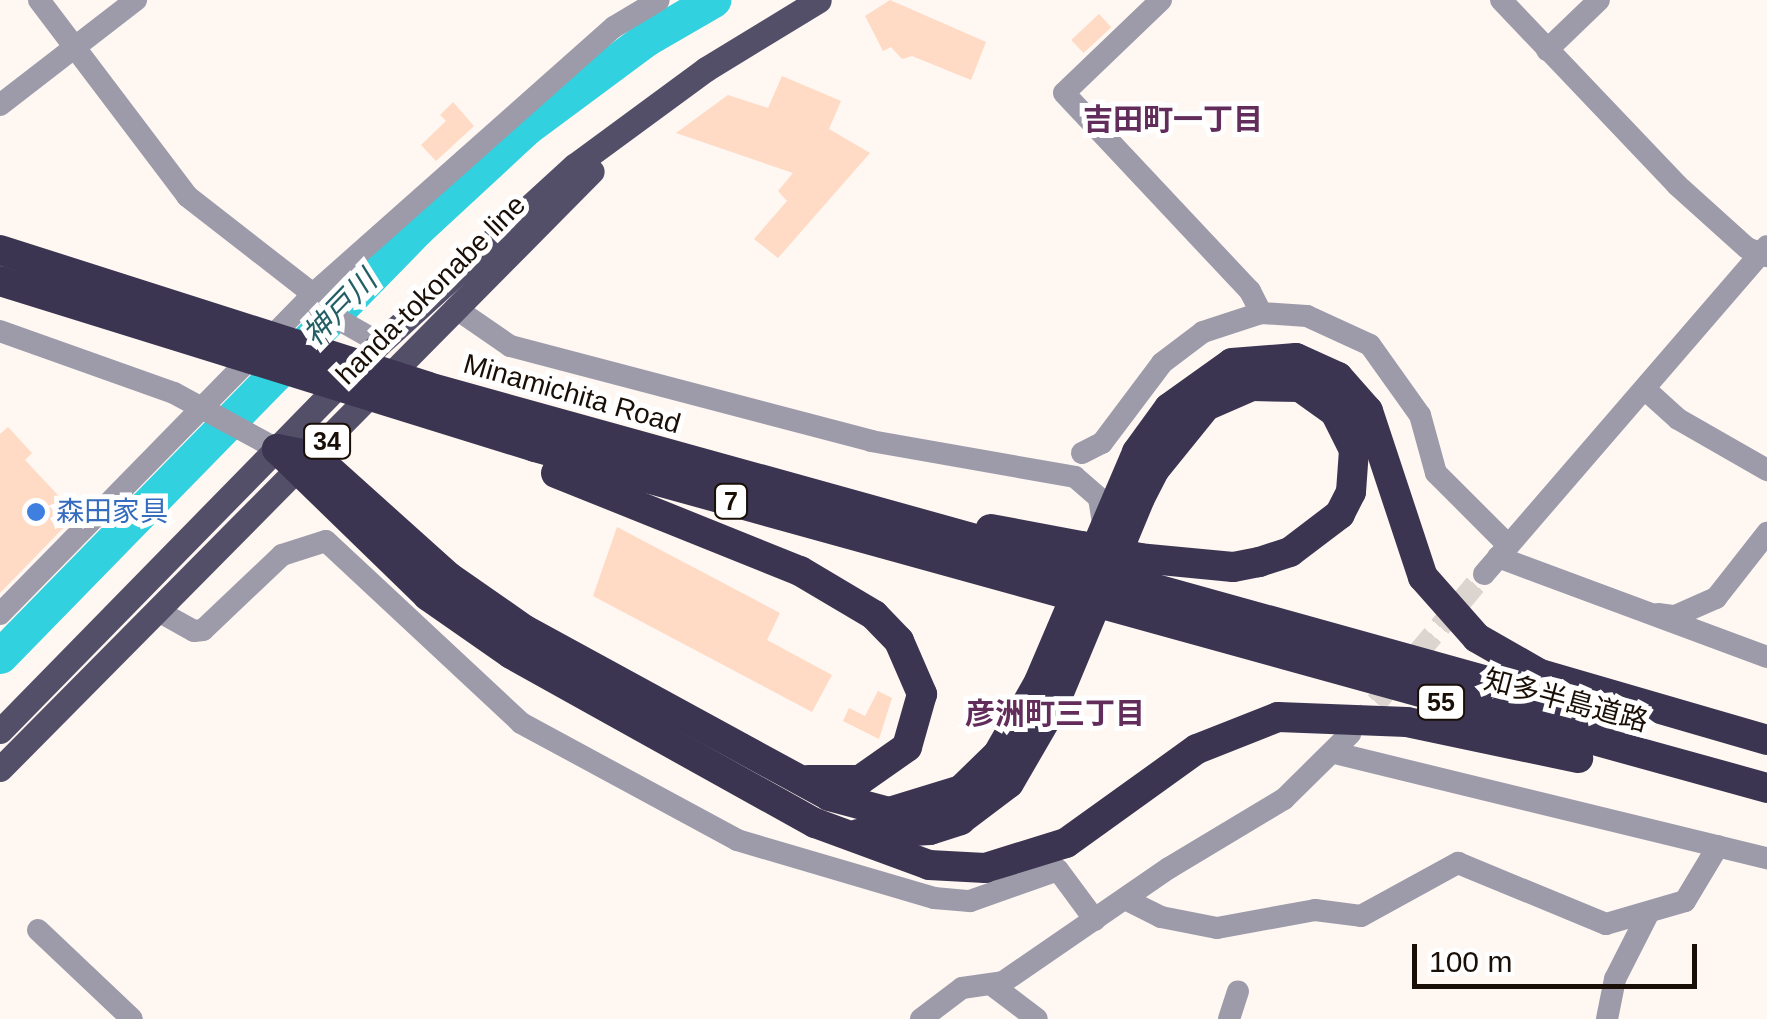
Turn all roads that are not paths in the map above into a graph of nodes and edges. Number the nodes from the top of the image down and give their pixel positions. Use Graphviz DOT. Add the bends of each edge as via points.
graph roads {
  1 [pos="40,0"];
  2 [pos="136,0"];
  3 [pos="659,0"];
  4 [pos="819,0"];
  5 [pos="1161,0"];
  6 [pos="1500,0"];
  7 [pos="1599,0"];
  8 [pos="74,49"];
  9 [pos="1547,50"];
  10 [pos="0,105"];
  11 [pos="652,110"];
  12 [pos="0,250"];
  13 [pos="1765,252"];
  14 [pos="0,282"];
  15 [pos="311,301"];
  16 [pos="455,308"];
  17 [pos="1262,313"];
  18 [pos="0,331"];
  19 [pos="370,338"];
  20 [pos="238,353"];
  21 [pos="1648,391"];
  22 [pos="410,405"];
  23 [pos="201,409"];
  24 [pos="267,444"];
  25 [pos="1082,453"];
  26 [pos="304,465"];
  27 [pos="1767,470"];
  28 [pos="1104,522"];
  29 [pos="1767,533"];
  30 [pos="1497,559"];
  31 [pos="1069,569"];
  32 [pos="1129,585"];
  33 [pos="158,610"];
  34 [pos="1645,612"];
  35 [pos="0,614"];
  36 [pos="1767,657"];
  37 [pos="0,731"];
  38 [pos="1350,734"];
  39 [pos="1767,740"];
  40 [pos="1334,754"];
  41 [pos="1767,757"];
  42 [pos="0,769"];
  43 [pos="795,778"];
  44 [pos="1728,778"];
  45 [pos="1767,788"];
  46 [pos="845,834"];
  47 [pos="1718,846"];
  48 [pos="1767,858"];
  49 [pos="1125,899"];
  50 [pos="1647,916"];
  51 [pos="1094,920"];
  52 [pos="38,930"];
  53 [pos="992,984"];
  54 [pos="1238,992"];
  55 [pos="132,1019"];
  56 [pos="921,1019"];
  57 [pos="1037,1019"];
  58 [pos="1229,1019"];
  59 [pos="1607,1019"];
  1 -- 8 [label="street"];
  2 -- 8 [label="street"];
  3 -- 15 [label="street" via="585,51"];
  4 -- 11 [label="main road, handa-tokonabe line / 34"];
  5 -- 17 [label="street" via="1064,93 1250,291"];
  6 -- 9 [label="street"];
  7 -- 9 [label="street"];
  8 -- 10 [label="street"];
  8 -- 15 [label="street" via="188,196"];
  9 -- 13 [label="street" via="1677,185"];
  11 -- 16 [label="main road, handa-tokonabe line / 34"];
  11 -- 19 [label="main road, handa-tokonabe line / 34" via="574,166"];
  12 -- 20 [label="highway, Minamichita Road / 7"];
  13 -- 21 [label="street"];
  14 -- 20 [label="highway, Minamichita Road / 7"];
  15 -- 19 [label="street"];
  15 -- 23 [label="street"];
  16 -- 26 [label="main road, handa-tokonabe line / 34"];
  16 -- 28 [label="street" via="510,346 870,442 1075,477 1099,498"];
  17 -- 25 [label="street" via="1203,332 1162,363 1102,443"];
  17 -- 30 [label="street" via="1307,316 1370,346 1420,415 1436,473"];
  18 -- 23 [label="street" via="174,392"];
  19 -- 24 [label="main road, handa-tokonabe line / 34"];
  20 -- 22 [label="highway, Minamichita Road / 7"];
  21 -- 27 [label="street" via="1678,419"];
  21 -- 30 [label="street"];
  22 -- 31 [label="highway, Minamichita Road / 7"];
  22 -- 31 [label="highway, Minamichita Road / 7" via="842,505 863,499"];
  22 -- 43 [label="highway" via="800,571 874,616 899,642 922,694 906,748 860,780"];
  23 -- 24 [label="street"];
  23 -- 35 [label="street"];
  24 -- 26 [label="highway"];
  24 -- 37 [label="main road, handa-tokonabe line / 34"];
  26 -- 33 [label="main road, handa-tokonabe line / 34"];
  26 -- 43 [label="highway" via="486,605"];
  26 -- 46 [label="highway" via="470,627 655,737"];
  28 -- 39 [label="highway" via="1137,452 1188,388 1232,362 1296,358 1338,378 1368,411 1423,576 1477,638 1540,674"];
  28 -- 43 [label="highway" via="1039,682 981,774 940,801 889,812 857,808"];
  29 -- 34 [label="street" via="1716,598 1675,616"];
  30 -- 34 [label="street"];
  31 -- 32 [label="highway, Minamichita Road / 7"];
  31 -- 32 [label="highway"];
  32 -- 41 [label="highway, 知多半島道路 / 55"];
  32 -- 44 [label="highway, 知多半島道路 / 55"];
  32 -- 46 [label="highway" via="1290,552 1316,536 1351,492 1348,428 1300,386 1252,386 1206,406 1155,469 1053,707 1009,783 960,820 930,830"];
  33 -- 42 [label="main road, handa-tokonabe line / 34"];
  33 -- 51 [label="street" via="194,632 203,630 282,555 326,541 521,723 738,840 934,898 986,897 1058,870"];
  34 -- 36 [label="street"];
  38 -- 40 [label="street"];
  40 -- 47 [label="street"];
  40 -- 49 [label="street" via="1284,800"];
  44 -- 45 [label="highway, 知多半島道路 / 55"];
  44 -- 46 [label="highway" via="1708,783 1407,722 1304,714 1222,736 1066,843 1011,863 929,865"];
  47 -- 48 [label="street"];
  47 -- 50 [label="street" via="1685,901"];
  49 -- 50 [label="street" via="1161,916 1217,928 1316,910 1361,916 1458,862 1582,918 1606,924"];
  49 -- 51 [label="street"];
  50 -- 59 [label="street" via="1616,979"];
  51 -- 53 [label="street"];
  52 -- 55 [label="street"];
  53 -- 56 [label="street" via="962,988"];
  53 -- 57 [label="street"];
  54 -- 58 [label="street"];
}
